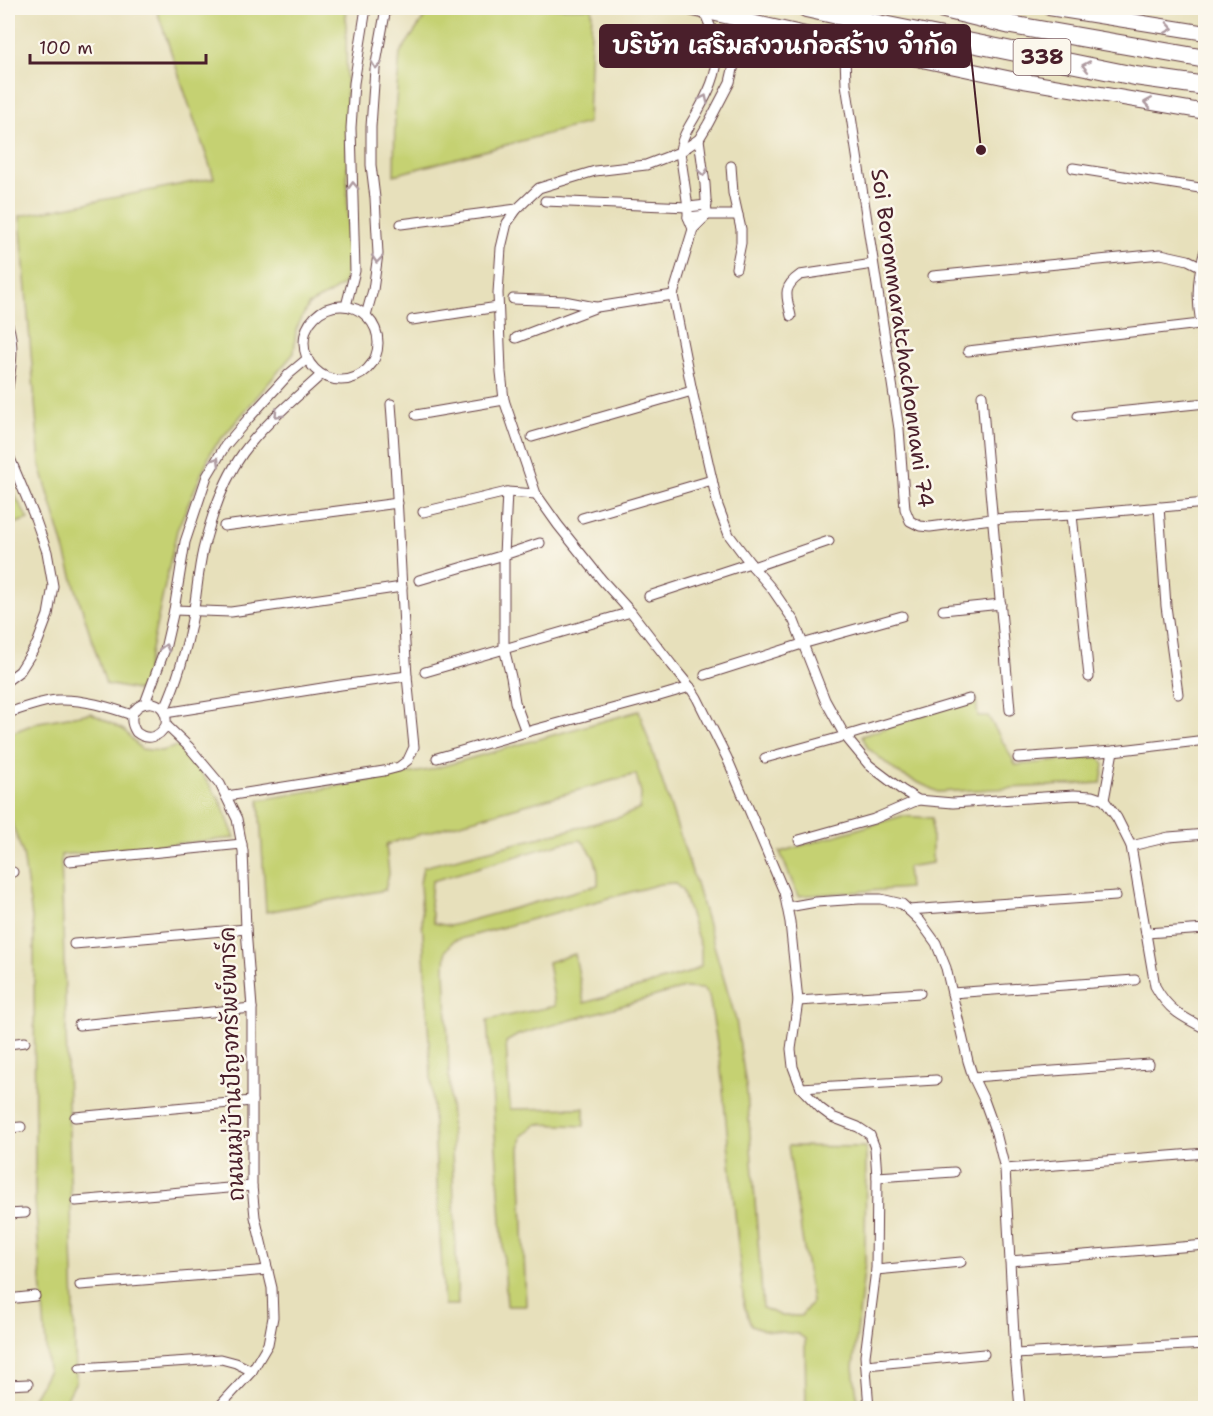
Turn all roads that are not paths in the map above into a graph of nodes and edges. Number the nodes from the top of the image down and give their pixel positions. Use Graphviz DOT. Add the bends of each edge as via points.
graph roads {
  1 [pos="366,8"];
  2 [pos="386,8"];
  3 [pos="689,8"];
  4 [pos="806,8"];
  5 [pos="940,8"];
  6 [pos="1049,8"];
  7 [pos="704,11"];
  8 [pos="775,27"];
  9 [pos="1206,33"];
  10 [pos="847,44"];
  11 [pos="1206,59"];
  12 [pos="713,77"];
  13 [pos="730,82"];
  14 [pos="1206,86"];
  15 [pos="1206,112"];
  16 [pos="699,140"];
  17 [pos="680,152"];
  18 [pos="731,166"];
  19 [pos="1073,168"];
  20 [pos="1206,189"];
  21 [pos="545,201"];
  22 [pos="517,209"];
  23 [pos="707,210"];
  24 [pos="688,212"];
  25 [pos="738,215"];
  26 [pos="401,224"];
  27 [pos="693,229"];
  28 [pos="1206,247"];
  29 [pos="873,264"];
  30 [pos="1200,266"];
  31 [pos="736,268"];
  32 [pos="933,276"];
  33 [pos="673,295"];
  34 [pos="513,299"];
  35 [pos="346,306"];
  36 [pos="498,307"];
  37 [pos="597,307"];
  38 [pos="366,315"];
  39 [pos="791,316"];
  40 [pos="412,320"];
  41 [pos="1200,324"];
  42 [pos="8,325"];
  43 [pos="516,338"];
  44 [pos="1206,344"];
  45 [pos="968,351"];
  46 [pos="307,359"];
  47 [pos="321,375"];
  48 [pos="8,388"];
  49 [pos="692,391"];
  50 [pos="982,395"];
  51 [pos="504,400"];
  52 [pos="1206,403"];
  53 [pos="391,404"];
  54 [pos="416,415"];
  55 [pos="1078,416"];
  56 [pos="532,437"];
  57 [pos="8,450"];
  58 [pos="712,480"];
  59 [pos="507,492"];
  60 [pos="536,494"];
  61 [pos="398,503"];
  62 [pos="1206,503"];
  63 [pos="1159,507"];
  64 [pos="423,512"];
  65 [pos="1072,515"];
  66 [pos="582,518"];
  67 [pos="992,519"];
  68 [pos="224,526"];
  69 [pos="830,541"];
  70 [pos="540,543"];
  71 [pos="504,555"];
  72 [pos="751,565"];
  73 [pos="419,580"];
  74 [pos="402,587"];
  75 [pos="176,594"];
  76 [pos="650,596"];
  77 [pos="195,597"];
  78 [pos="1001,604"];
  79 [pos="174,610"];
  80 [pos="943,610"];
  81 [pos="193,611"];
  82 [pos="631,612"];
  83 [pos="902,616"];
  84 [pos="802,644"];
  85 [pos="504,648"];
  86 [pos="425,672"];
  87 [pos="705,675"];
  88 [pos="407,676"];
  89 [pos="1089,677"];
  90 [pos="8,680"];
  91 [pos="690,687"];
  92 [pos="1178,694"];
  93 [pos="969,699"];
  94 [pos="145,703"];
  95 [pos="1010,710"];
  96 [pos="164,712"];
  97 [pos="8,713"];
  98 [pos="132,715"];
  99 [pos="166,725"];
  100 [pos="526,732"];
  101 [pos="845,736"];
  102 [pos="1206,740"];
  103 [pos="1113,751"];
  104 [pos="437,758"];
  105 [pos="765,758"];
  106 [pos="1018,758"];
  107 [pos="227,796"];
  108 [pos="918,800"];
  109 [pos="1104,800"];
  110 [pos="1206,834"];
  111 [pos="800,840"];
  112 [pos="242,844"];
  113 [pos="1131,846"];
  114 [pos="69,861"];
  115 [pos="1116,896"];
  116 [pos="788,907"];
  117 [pos="908,910"];
  118 [pos="246,929"];
  119 [pos="1206,929"];
  120 [pos="1146,933"];
  121 [pos="74,944"];
  122 [pos="1135,980"];
  123 [pos="920,993"];
  124 [pos="952,993"];
  125 [pos="798,1001"];
  126 [pos="252,1008"];
  127 [pos="79,1025"];
  128 [pos="1206,1029"];
  129 [pos="25,1042"];
  130 [pos="8,1044"];
  131 [pos="1149,1064"];
  132 [pos="973,1077"];
  133 [pos="936,1080"];
  134 [pos="801,1088"];
  135 [pos="252,1101"];
  136 [pos="75,1117"];
  137 [pos="21,1127"];
  138 [pos="8,1128"];
  139 [pos="1206,1153"];
  140 [pos="1005,1169"];
  141 [pos="954,1172"];
  142 [pos="877,1176"];
  143 [pos="252,1185"];
  144 [pos="76,1201"];
  145 [pos="26,1213"];
  146 [pos="8,1214"];
  147 [pos="1206,1245"];
  148 [pos="1010,1261"];
  149 [pos="961,1262"];
  150 [pos="268,1270"];
  151 [pos="876,1270"];
  152 [pos="80,1285"];
  153 [pos="35,1296"];
  154 [pos="8,1299"];
  155 [pos="1206,1344"];
  156 [pos="984,1354"];
  157 [pos="1015,1354"];
  158 [pos="866,1365"];
  159 [pos="80,1368"];
  160 [pos="252,1371"];
  161 [pos="28,1384"];
  162 [pos="8,1385"];
  163 [pos="218,1408"];
  164 [pos="869,1408"];
  165 [pos="1020,1408"];
  35 -- 1 [label="street, one-way" via="356,272 351,128"];
  2 -- 38 [label="street, one-way" via="375,69 371,127 378,254"];
  3 -- 7 [label="main road, 338"];
  14 -- 4 [label="highway, 338, one-way" via="1135,76"];
  5 -- 11 [label="highway, 338" via="1011,25"];
  6 -- 9 [label="main road, 338, one-way"];
  7 -- 8 [label="main road, 338"];
  7 -- 12 [label="street" via="717,49"];
  8 -- 10 [label="main road, 338"];
  8 -- 13 [label="street" via="742,49"];
  15 -- 10 [label="main road, 338, one-way" via="1012,79"];
  10 -- 29 [label="street, Soi Borommaratchachonnani 74" via="846,84"];
  12 -- 13 [label="street"];
  17 -- 12 [label="street, one-way"];
  13 -- 16 [label="street"];
  16 -- 17 [label="street"];
  16 -- 23 [label="street, one-way"];
  17 -- 22 [label="street" via="646,165 595,171 539,188"];
  17 -- 24 [label="street"];
  18 -- 25 [label="street"];
  19 -- 20 [label="street"];
  21 -- 24 [label="street"];
  22 -- 26 [label="street"];
  22 -- 36 [label="street" via="507,223 501,248"];
  23 -- 24 [label="street"];
  23 -- 25 [label="street"];
  23 -- 27 [label="street"];
  24 -- 27 [label="street"];
  25 -- 31 [label="street" via="741,243"];
  27 -- 33 [label="street"];
  28 -- 30 [label="street"];
  29 -- 39 [label="street" via="800,275 787,287"];
  29 -- 67 [label="street, Soi Borommaratchachonnani 74" via="898,429 905,509 910,521 930,527"];
  30 -- 32 [label="street" via="1161,254"];
  30 -- 41 [label="street"];
  33 -- 37 [label="street"];
  33 -- 49 [label="street"];
  34 -- 37 [label="street"];
  35 -- 38 [label="street"];
  35 -- 46 [label="street" via="330,307 316,315 306,328 303,344"];
  36 -- 40 [label="street"];
  36 -- 51 [label="street"];
  37 -- 43 [label="street"];
  38 -- 47 [label="street" via="379,343 366,372 336,381"];
  41 -- 44 [label="street"];
  41 -- 45 [label="street"];
  42 -- 48 [label="street" via="12,337"];
  46 -- 47 [label="street"];
  75 -- 46 [label="street, one-way" via="185,542 207,476 248,418"];
  47 -- 77 [label="street, one-way" via="264,428 221,491 203,551"];
  49 -- 56 [label="street"];
  49 -- 58 [label="street"];
  50 -- 67 [label="street"];
  51 -- 54 [label="street"];
  51 -- 60 [label="street"];
  52 -- 55 [label="street"];
  53 -- 61 [label="street"];
  57 -- 90 [label="street" via="47,552 53,586 37,644 20,670"];
  58 -- 66 [label="street"];
  58 -- 72 [label="street" via="729,535"];
  59 -- 60 [label="street"];
  59 -- 64 [label="street"];
  59 -- 71 [label="street"];
  60 -- 82 [label="street"];
  61 -- 68 [label="street"];
  61 -- 74 [label="street"];
  62 -- 63 [label="street, Soi Borommaratchachonnani 74"];
  63 -- 65 [label="street, Soi Borommaratchachonnani 74"];
  63 -- 92 [label="street" via="1166,606"];
  65 -- 67 [label="street, Soi Borommaratchachonnani 74"];
  65 -- 89 [label="street"];
  67 -- 78 [label="street"];
  69 -- 72 [label="street"];
  70 -- 71 [label="street"];
  71 -- 73 [label="street"];
  71 -- 85 [label="street"];
  72 -- 76 [label="street"];
  72 -- 84 [label="street" via="794,621"];
  74 -- 81 [label="street" via="231,612"];
  74 -- 88 [label="street"];
  75 -- 77 [label="street"];
  75 -- 79 [label="street"];
  77 -- 81 [label="street"];
  78 -- 80 [label="street"];
  78 -- 95 [label="street"];
  79 -- 81 [label="street"];
  94 -- 79 [label="street, one-way" via="165,649"];
  81 -- 96 [label="street"];
  82 -- 85 [label="street"];
  82 -- 91 [label="street"];
  83 -- 84 [label="street"];
  84 -- 87 [label="street"];
  84 -- 101 [label="street"];
  85 -- 86 [label="street"];
  85 -- 100 [label="street" via="515,702"];
  88 -- 96 [label="street"];
  88 -- 107 [label="street" via="414,747 399,767"];
  91 -- 100 [label="street"];
  91 -- 116 [label="street" via="728,758"];
  93 -- 101 [label="street"];
  94 -- 96 [label="street" via="155,704"];
  94 -- 98 [label="street"];
  96 -- 99 [label="street"];
  97 -- 98 [label="street" via="57,700 89,703"];
  98 -- 99 [label="street" via="136,732 147,738 158,735"];
  99 -- 107 [label="street, ถนนหมู่บ้านปัญจทรัพย์พาร์ค" via="189,747"];
  100 -- 104 [label="street"];
  101 -- 105 [label="street"];
  101 -- 108 [label="street" via="869,765"];
  102 -- 103 [label="street"];
  103 -- 106 [label="street"];
  103 -- 109 [label="street"];
  107 -- 112 [label="street, ถนนหมู่บ้านปัญจทรัพย์พาร์ค"];
  108 -- 109 [label="street" via="953,803 1074,795"];
  108 -- 111 [label="street" via="874,819"];
  109 -- 113 [label="street"];
  110 -- 113 [label="street"];
  112 -- 114 [label="street"];
  112 -- 118 [label="street, ถนนหมู่บ้านปัญจทรัพย์พาร์ค"];
  113 -- 120 [label="street"];
  115 -- 117 [label="street"];
  116 -- 117 [label="street" via="881,899 902,904"];
  116 -- 125 [label="street"];
  117 -- 124 [label="street" via="936,943"];
  118 -- 121 [label="street"];
  118 -- 126 [label="street, ถนนหมู่บ้านปัญจทรัพย์พาร์ค"];
  119 -- 120 [label="street"];
  120 -- 128 [label="street" via="1155,986 1163,1001 1182,1017"];
  122 -- 124 [label="street"];
  123 -- 125 [label="street"];
  124 -- 132 [label="street"];
  125 -- 134 [label="street" via="791,1049"];
  126 -- 127 [label="street"];
  126 -- 135 [label="street, ถนนหมู่บ้านปัญจทรัพย์พาร์ค"];
  129 -- 130 [label="street"];
  131 -- 132 [label="street"];
  132 -- 140 [label="street" via="996,1133"];
  133 -- 134 [label="street"];
  134 -- 142 [label="street" via="832,1117 870,1135"];
  135 -- 136 [label="street"];
  135 -- 143 [label="street, ถนนหมู่บ้านปัญจทรัพย์พาร์ค"];
  137 -- 138 [label="street"];
  139 -- 140 [label="street"];
  140 -- 148 [label="street"];
  141 -- 142 [label="street"];
  142 -- 151 [label="street"];
  143 -- 144 [label="street"];
  143 -- 150 [label="street, ถนนหมู่บ้านปัญจทรัพย์พาร์ค"];
  145 -- 146 [label="street"];
  147 -- 148 [label="street"];
  148 -- 157 [label="street"];
  149 -- 151 [label="street"];
  150 -- 152 [label="street"];
  150 -- 160 [label="street, ถนนหมู่บ้านปัญจทรัพย์พาร์ค" via="273,1317 268,1344"];
  151 -- 158 [label="street"];
  153 -- 154 [label="street"];
  155 -- 157 [label="street"];
  156 -- 158 [label="street"];
  157 -- 165 [label="street"];
  158 -- 164 [label="street"];
  159 -- 160 [label="street" via="221,1359"];
  160 -- 163 [label="street, ถนนหมู่บ้านปัญจทรัพย์พาร์ค"];
  161 -- 162 [label="street"];
}
